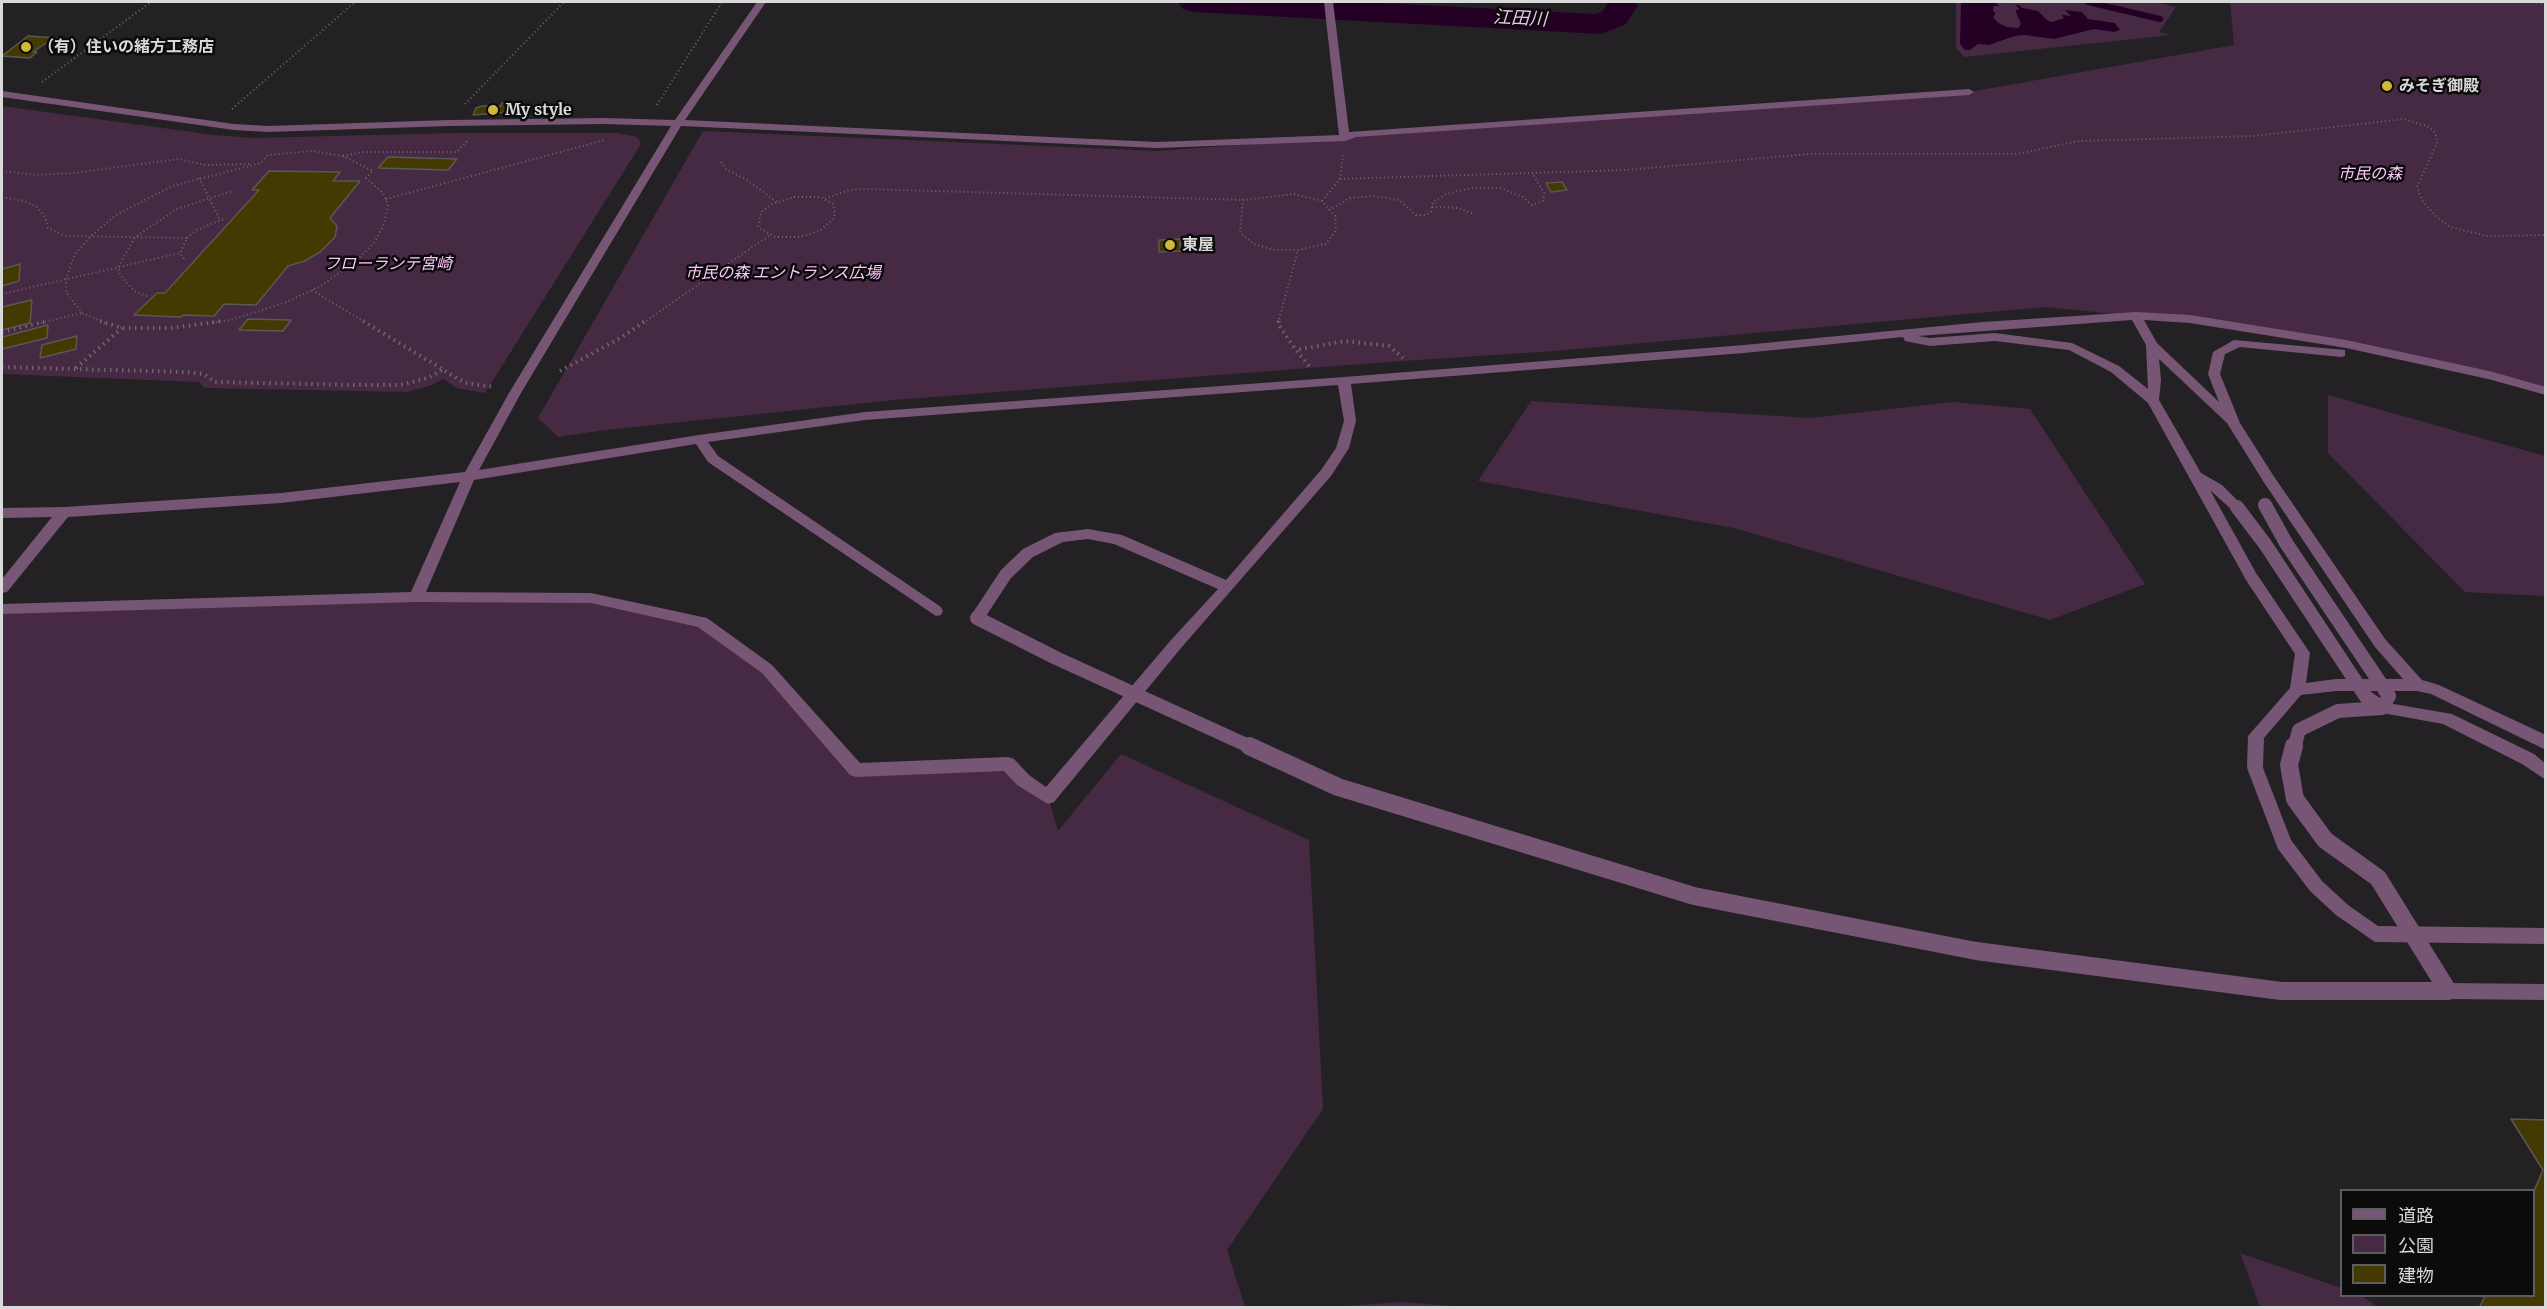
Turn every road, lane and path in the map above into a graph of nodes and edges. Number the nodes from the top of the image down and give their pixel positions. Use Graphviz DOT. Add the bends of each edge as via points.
graph roads {
  1 [pos="152,2"];
  2 [pos="356,2"];
  3 [pos="564,2"];
  4 [pos="722,2"];
  5 [pos="761,2"];
  6 [pos="1328,2"];
  7 [pos="2533,2"];
  8 [pos="2546,4"];
  9 [pos="1969,92"];
  10 [pos="2,94"];
  11 [pos="22,97"];
  12 [pos="449,123"];
  13 [pos="648,123"];
  14 [pos="214,124"];
  15 [pos="677,124"];
  16 [pos="470,138"];
  17 [pos="612,138"];
  18 [pos="1345,138"];
  19 [pos="342,156"];
  20 [pos="721,162"];
  21 [pos="261,163"];
  22 [pos="2,171"];
  23 [pos="1532,173"];
  24 [pos="199,178"];
  25 [pos="1340,179"];
  26 [pos="232,190"];
  27 [pos="2,197"];
  28 [pos="208,197"];
  29 [pos="386,199"];
  30 [pos="825,199"];
  31 [pos="1243,200"];
  32 [pos="1322,201"];
  33 [pos="777,202"];
  34 [pos="1432,207"];
  35 [pos="1329,210"];
  36 [pos="1474,214"];
  37 [pos="226,218"];
  38 [pos="220,220"];
  39 [pos="770,235"];
  40 [pos="2546,235"];
  41 [pos="91,236"];
  42 [pos="135,237"];
  43 [pos="187,238"];
  44 [pos="1298,250"];
  45 [pos="180,252"];
  46 [pos="186,260"];
  47 [pos="118,267"];
  48 [pos="66,279"];
  49 [pos="312,290"];
  50 [pos="2,294"];
  51 [pos="147,296"];
  52 [pos="82,313"];
  53 [pos="2136,315"];
  54 [pos="122,328"];
  55 [pos="2,332"];
  56 [pos="1895,335"];
  57 [pos="2152,345"];
  58 [pos="1296,350"];
  59 [pos="1406,361"];
  60 [pos="2,367"];
  61 [pos="76,368"];
  62 [pos="444,369"];
  63 [pos="1312,369"];
  64 [pos="560,371"];
  65 [pos="2489,375"];
  66 [pos="1344,381"];
  67 [pos="495,387"];
  68 [pos="2546,391"];
  69 [pos="2153,400"];
  70 [pos="2234,423"];
  71 [pos="699,439"];
  72 [pos="469,476"];
  73 [pos="2196,477"];
  74 [pos="2268,478"];
  75 [pos="64,512"];
  76 [pos="2,513"];
  77 [pos="2,588"];
  78 [pos="1228,588"];
  79 [pos="416,597"];
  80 [pos="2,609"];
  81 [pos="936,611"];
  82 [pos="2417,685"];
  83 [pos="2297,690"];
  84 [pos="2382,708"];
  85 [pos="2546,744"];
  86 [pos="2546,774"];
  87 [pos="2546,936"];
  88 [pos="2448,991"];
  89 [pos="2546,992"];
  1 -- 11 [label="path"];
  2 -- 14 [label="path"];
  3 -- 12 [label="path"];
  4 -- 13 [label="path" via="661,95"];
  5 -- 15 [label="street"];
  6 -- 18 [label="street"];
  7 -- 8 [label="path"];
  9 -- 18 [label="street" via="1366,133"];
  10 -- 11 [label="street"];
  11 -- 14 [label="street"];
  12 -- 13 [label="street"];
  12 -- 14 [label="street" via="321,129"];
  13 -- 15 [label="street"];
  15 -- 18 [label="street" via="1157,145"];
  15 -- 72 [label="street"];
  16 -- 19 [label="path" via="457,152 364,152"];
  17 -- 29 [label="path"];
  18 -- 25 [label="path"];
  19 -- 21 [label="path" via="294,152 268,155"];
  19 -- 29 [label="path" via="373,171 366,178"];
  20 -- 33 [label="path"];
  21 -- 22 [label="path" via="205,165 179,159 36,176"];
  21 -- 24 [label="path"];
  23 -- 25 [label="path"];
  23 -- 34 [label="path" via="1544,193 1543,201 1532,205 1500,188 1472,188 1446,194"];
  23 -- 40 [label="path" via="1626,170 1780,155 2017,154 2079,141 2254,136 2404,119 2427,126 2438,141 2417,187 2422,202 2437,218 2450,227 2487,236"];
  24 -- 28 [label="path"];
  24 -- 41 [label="path" via="145,199 116,215"];
  25 -- 32 [label="path"];
  26 -- 28 [label="path"];
  27 -- 41 [label="path" via="37,207 48,228 66,236"];
  28 -- 38 [label="path"];
  28 -- 42 [label="path" via="177,209"];
  29 -- 49 [label="path" via="384,224 374,243 355,262"];
  30 -- 31 [label="path" via="849,190 867,189"];
  30 -- 33 [label="path" via="794,197"];
  30 -- 39 [label="path" via="833,204 835,214 820,231 786,238"];
  31 -- 32 [label="path" via="1294,194"];
  31 -- 44 [label="path" via="1240,233 1254,244 1274,250"];
  32 -- 35 [label="path"];
  33 -- 39 [label="path" via="761,212 758,221 758,227"];
  34 -- 35 [label="path" via="1425,215 1416,215 1399,200 1373,196 1350,198"];
  34 -- 36 [label="path" via="1458,208"];
  35 -- 44 [label="path" via="1335,216 1336,230 1326,244"];
  37 -- 38 [label="path"];
  38 -- 43 [label="path"];
  39 -- 64 [label="path" via="622,337"];
  41 -- 42 [label="path"];
  41 -- 48 [label="path" via="75,254"];
  42 -- 43 [label="path"];
  42 -- 47 [label="path"];
  43 -- 45 [label="path"];
  44 -- 58 [label="path" via="1278,324"];
  45 -- 46 [label="path"];
  45 -- 47 [label="path"];
  47 -- 48 [label="path"];
  47 -- 51 [label="path" via="128,285"];
  48 -- 50 [label="path"];
  48 -- 52 [label="path" via="66,292"];
  49 -- 54 [label="path" via="231,320 172,328"];
  49 -- 62 [label="path"];
  52 -- 54 [label="path"];
  52 -- 55 [label="path"];
  53 -- 56 [label="street"];
  53 -- 57 [label="street"];
  53 -- 65 [label="street" via="2190,319 2346,344"];
  54 -- 61 [label="path"];
  56 -- 66 [label="street"];
  56 -- 69 [label="street" via="1930,342 1995,337 2072,347 2115,369"];
  57 -- 69 [label="street"];
  57 -- 70 [label="street"];
  58 -- 59 [label="path" via="1345,341 1389,346"];
  58 -- 63 [label="path"];
  60 -- 61 [label="path"];
  61 -- 62 [label="path" via="204,374 215,382 358,385 400,385"];
  62 -- 67 [label="path" via="465,383"];
  65 -- 68 [label="street"];
  65 -- 70 [label="street" via="2238,343 2219,352 2214,374"];
  66 -- 71 [label="street" via="865,416"];
  66 -- 78 [label="street" via="1350,421 1342,448 1326,473"];
  69 -- 73 [label="street"];
  70 -- 74 [label="street"];
  71 -- 72 [label="street"];
  71 -- 81 [label="street" via="712,459"];
  72 -- 75 [label="street" via="281,498"];
  72 -- 79 [label="street"];
  73 -- 83 [label="street" via="2251,576 2303,652"];
  73 -- 84 [label="street, bridge" via="2217,488 2237,507 2366,697"];
  74 -- 82 [label="street" via="2380,643"];
  74 -- 84 [label="street, bridge" via="2265,505 2286,543 2389,696"];
  75 -- 76 [label="street"];
  75 -- 77 [label="street"];
  78 -- 79 [label="street" via="1048,797 1008,764 856,770 767,669 702,622 591,598"];
  78 -- 88 [label="street, bridge" via="1117,539 1088,534 1060,537 1028,553 1006,574 977,618 1338,787 1694,896 1976,951 2281,991"];
  79 -- 80 [label="street"];
  82 -- 83 [label="street" via="2336,685"];
  82 -- 85 [label="street" via="2468,703"];
  83 -- 87 [label="street" via="2256,736 2255,768 2284,844 2316,886 2375,934"];
  84 -- 86 [label="street" via="2446,718 2529,759"];
  84 -- 88 [label="street, bridge" via="2338,711 2299,730 2289,765 2295,799 2325,840 2378,878"];
  88 -- 89 [label="street"];
}
